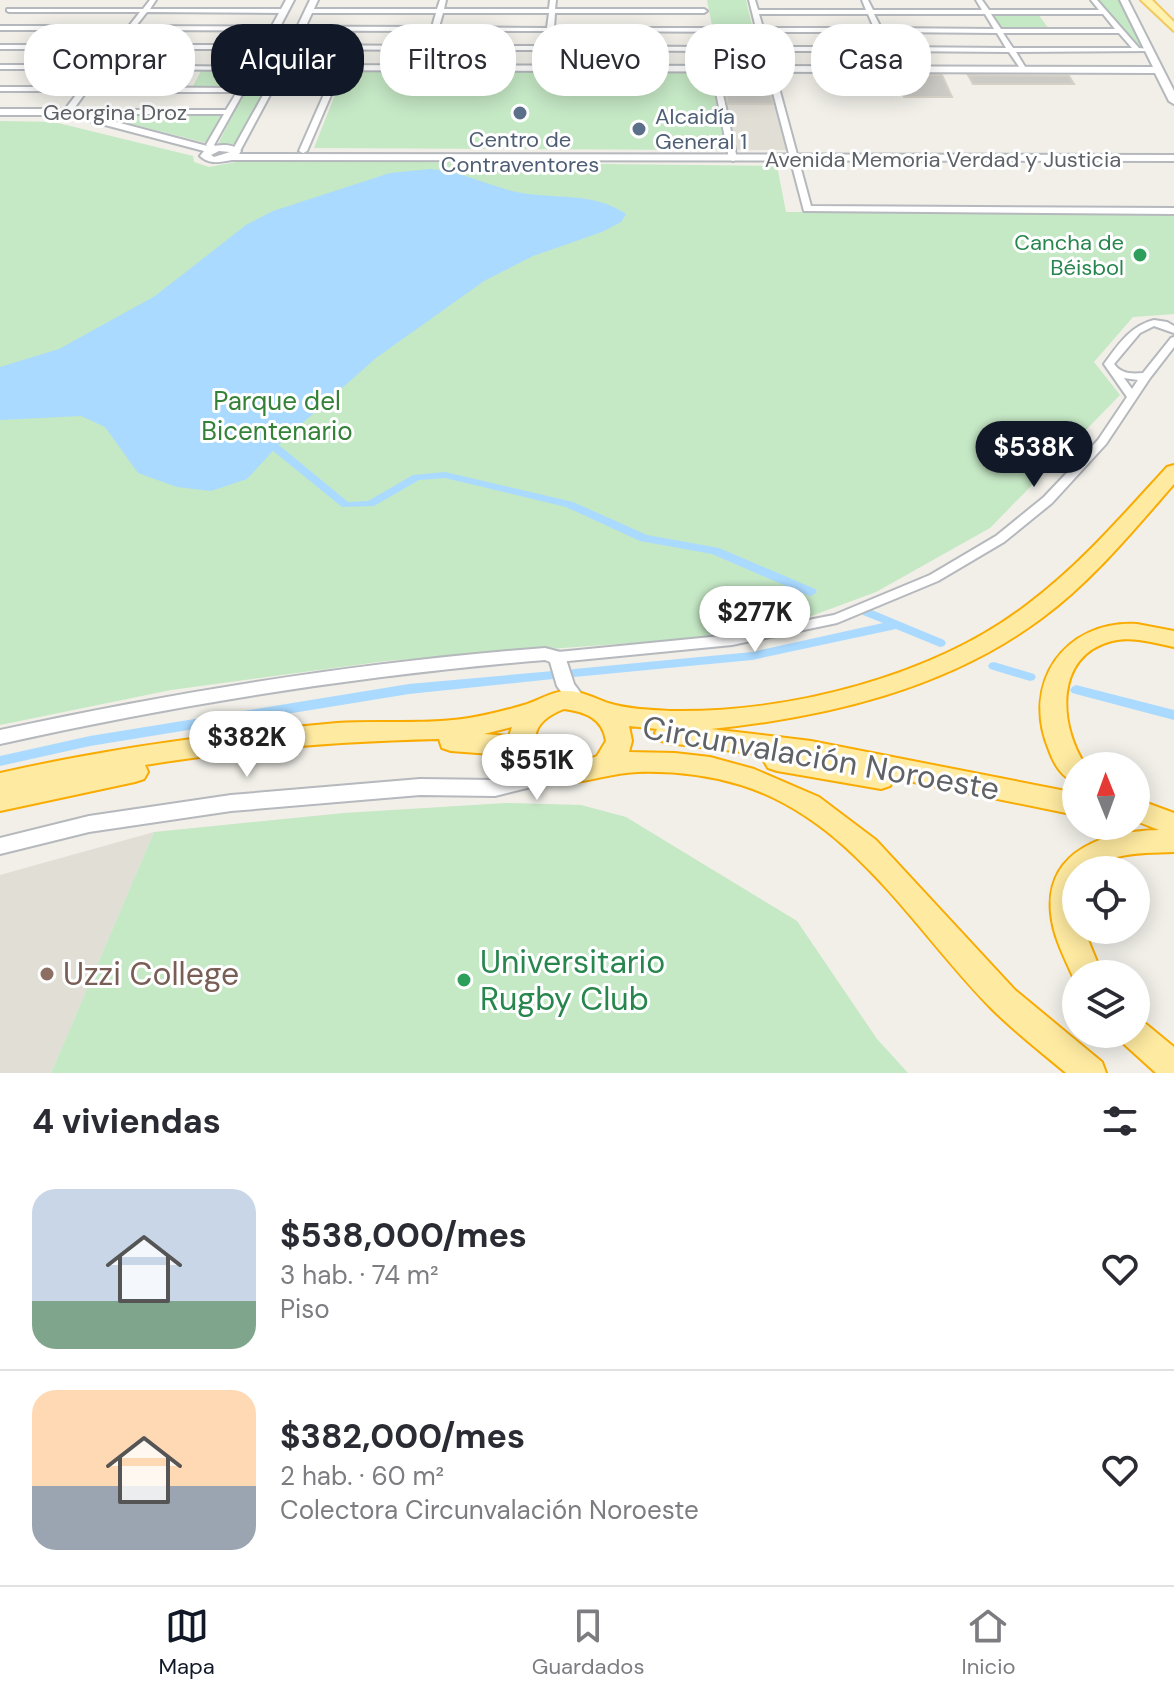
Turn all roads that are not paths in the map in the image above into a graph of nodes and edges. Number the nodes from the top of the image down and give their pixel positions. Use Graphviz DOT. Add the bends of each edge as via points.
graph roads {
  1 [pos="19,0"];
  2 [pos="153,0"];
  3 [pos="290,0"];
  4 [pos="314,0"];
  5 [pos="393,0"];
  6 [pos="443,0"];
  7 [pos="553,0"];
  8 [pos="702,0"];
  9 [pos="752,0"];
  10 [pos="865,0"];
  11 [pos="979,0"];
  12 [pos="1094,0"];
  13 [pos="1124,0"];
  14 [pos="1146,0"];
  15 [pos="1161,0"];
  16 [pos="9,10"];
  17 [pos="145,10"];
  18 [pos="284,11"];
  19 [pos="309,11"];
  20 [pos="389,11"];
  21 [pos="440,11"];
  22 [pos="552,11"];
  23 [pos="704,11"];
  24 [pos="755,12"];
  25 [pos="870,12"];
  26 [pos="987,12"];
  27 [pos="1040,12"];
  28 [pos="1104,12"];
  29 [pos="0,19"];
  30 [pos="1174,22"];
  31 [pos="134,24"];
  32 [pos="277,24"];
  33 [pos="302,24"];
  34 [pos="436,24"];
  35 [pos="551,24"];
  36 [pos="707,24"];
  37 [pos="758,24"];
  38 [pos="875,24"];
  39 [pos="0,28"];
  40 [pos="24,28"];
  41 [pos="1174,28"];
  42 [pos="931,30"];
  43 [pos="998,30"];
  44 [pos="1054,30"];
  45 [pos="1120,31"];
  46 [pos="0,47"];
  47 [pos="24,47"];
  48 [pos="931,49"];
  49 [pos="1010,49"];
  50 [pos="1137,50"];
  51 [pos="1149,50"];
  52 [pos="0,67"];
  53 [pos="24,67"];
  54 [pos="195,68"];
  55 [pos="201,68"];
  56 [pos="211,68"];
  57 [pos="931,69"];
  58 [pos="1024,70"];
  59 [pos="1159,70"];
  60 [pos="195,78"];
  61 [pos="0,89"];
  62 [pos="24,89"];
  63 [pos="78,96"];
  64 [pos="238,96"];
  65 [pos="266,96"];
  66 [pos="327,96"];
  67 [pos="720,96"];
  68 [pos="777,96"];
  69 [pos="1174,101"];
  70 [pos="229,112"];
  71 [pos="0,114"];
  72 [pos="63,115"];
  73 [pos="211,151"];
  74 [pos="303,151"];
  75 [pos="1174,151"];
  76 [pos="235,153"];
  77 [pos="732,156"];
  78 [pos="794,156"];
  79 [pos="1174,158"];
  80 [pos="1174,211"];
  81 [pos="1174,320"];
  82 [pos="1154,321"];
  83 [pos="1174,330"];
  84 [pos="1174,340"];
  85 [pos="1114,372"];
  86 [pos="1146,376"];
  87 [pos="1132,397"];
  88 [pos="1174,471"];
  89 [pos="1174,639"];
  90 [pos="558,657"];
  91 [pos="571,691"];
  92 [pos="541,708"];
  93 [pos="610,716"];
  94 [pos="0,737"];
  95 [pos="523,750"];
  96 [pos="1062,755"];
  97 [pos="608,759"];
  98 [pos="560,773"];
  99 [pos="0,784"];
  100 [pos="506,787"];
  101 [pos="0,800"];
  102 [pos="1062,801"];
  103 [pos="1062,815"];
  104 [pos="1150,815"];
  105 [pos="1150,820"];
  106 [pos="1174,824"];
  107 [pos="1150,833"];
  108 [pos="1174,839"];
  109 [pos="0,846"];
  110 [pos="1081,960"];
  111 [pos="1150,1047"];
  112 [pos="1174,1068"];
  113 [pos="1090,1073"];
  1 -- 16 [label="street"];
  2 -- 17 [label="street"];
  3 -- 18 [label="street"];
  4 -- 19 [label="street"];
  5 -- 20 [label="street"];
  6 -- 21 [label="street"];
  7 -- 22 [label="street"];
  8 -- 23 [label="street"];
  9 -- 24 [label="street"];
  10 -- 25 [label="street"];
  11 -- 26 [label="street"];
  12 -- 28 [label="street"];
  13 -- 51 [label="street"];
  14 -- 41 [label="main road"];
  15 -- 30 [label="main road"];
  16 -- 17 [label="street"];
  16 -- 29 [label="street"];
  17 -- 18 [label="street"];
  17 -- 31 [label="street"];
  18 -- 32 [label="street"];
  19 -- 20 [label="street"];
  19 -- 33 [label="street"];
  20 -- 21 [label="street"];
  21 -- 22 [label="street"];
  21 -- 34 [label="street"];
  22 -- 23 [label="street"];
  22 -- 35 [label="street"];
  23 -- 36 [label="street"];
  24 -- 25 [label="street"];
  24 -- 37 [label="street"];
  25 -- 26 [label="street"];
  25 -- 38 [label="street"];
  26 -- 27 [label="street"];
  26 -- 43 [label="street"];
  27 -- 28 [label="street"];
  27 -- 44 [label="street"];
  28 -- 45 [label="street"];
  39 -- 40 [label="street"];
  42 -- 43 [label="street"];
  43 -- 44 [label="street"];
  43 -- 49 [label="street"];
  44 -- 45 [label="street"];
  45 -- 50 [label="street"];
  46 -- 47 [label="street"];
  48 -- 49 [label="street"];
  49 -- 50 [label="street"];
  49 -- 58 [label="street"];
  50 -- 51 [label="street"];
  51 -- 59 [label="street"];
  52 -- 53 [label="street"];
  54 -- 55 [label="street"];
  55 -- 56 [label="street"];
  55 -- 60 [label="street"];
  57 -- 58 [label="street"];
  58 -- 59 [label="street"];
  59 -- 69 [label="street"];
  61 -- 62 [label="street"];
  63 -- 72 [label="street"];
  64 -- 70 [label="street"];
  65 -- 76 [label="street"];
  66 -- 74 [label="street"];
  67 -- 77 [label="street"];
  68 -- 78 [label="street"];
  70 -- 72 [label="street, Georgina Droz"];
  70 -- 73 [label="street"];
  71 -- 72 [label="street, Georgina Droz"];
  72 -- 73 [label="street, Avenida Memoria Verdad y Justicia"];
  73 -- 76 [label="street, Avenida Memoria Verdad y Justicia" via="206,158 213,160"];
  74 -- 76 [label="street, Avenida Memoria Verdad y Justicia"];
  74 -- 77 [label="street, Avenida Memoria Verdad y Justicia"];
  75 -- 78 [label="street, Avenida Memoria Verdad y Justicia"];
  76 -- 77 [label="street, Avenida Memoria Verdad y Justicia"];
  77 -- 78 [label="street, Avenida Memoria Verdad y Justicia"];
  78 -- 79 [label="street, Avenida Memoria Verdad y Justicia"];
  78 -- 80 [label="street" via="806,205 814,210"];
  81 -- 82 [label="street"];
  82 -- 83 [label="street"];
  82 -- 85 [label="street" via="1143,324 1109,364"];
  84 -- 86 [label="street"];
  85 -- 86 [label="street"];
  85 -- 87 [label="street"];
  86 -- 87 [label="street"];
  87 -- 90 [label="street" via="1102,442 1048,500 1000,539 934,578 837,619 732,640"];
  88 -- 93 [label="highway" via="1090,563 1033,614 975,650 910,680 811,705 702,721"];
  89 -- 96 [label="highway" via="1113,633 1084,645 1068,661 1055,689 1052,720"];
  90 -- 91 [label="street"];
  90 -- 94 [label="street" via="402,666 238,688"];
  91 -- 92 [label="highway"];
  91 -- 93 [label="highway"];
  92 -- 95 [label="highway" via="521,734"];
  92 -- 99 [label="highway" via="468,728 221,743"];
  93 -- 97 [label="highway" via="619,740"];
  93 -- 102 [label="highway, Circunvalación Noroeste" via="649,731 825,753"];
  95 -- 98 [label="highway" via="533,762"];
  95 -- 100 [label="street" via="519,776"];
  95 -- 101 [label="highway" via="463,740 282,751 120,774"];
  97 -- 98 [label="highway" via="590,771"];
  97 -- 103 [label="highway, Circunvalación Noroeste" via="649,747 737,754"];
  97 -- 113 [label="highway" via="714,768 782,789 818,809 849,830 1004,1000"];
  98 -- 100 [label="street"];
  100 -- 109 [label="street" via="275,797 102,822"];
  104 -- 106 [label="highway"];
  105 -- 106 [label="highway"];
  107 -- 108 [label="highway"];
  108 -- 110 [label="highway" via="1125,842 1080,863 1063,895 1064,920"];
  111 -- 112 [label="highway"];
}
